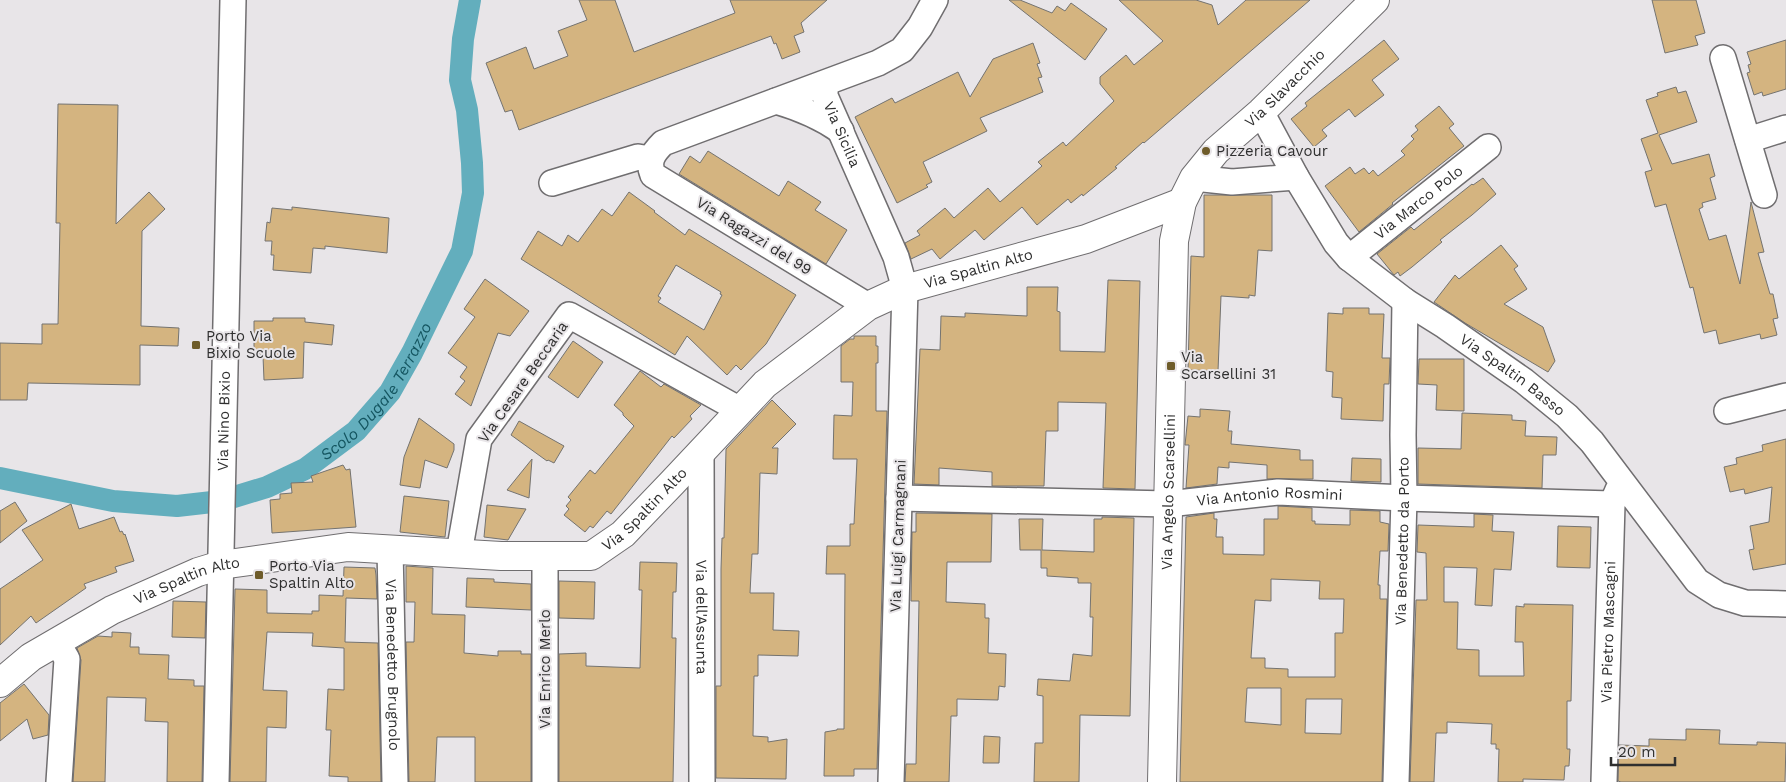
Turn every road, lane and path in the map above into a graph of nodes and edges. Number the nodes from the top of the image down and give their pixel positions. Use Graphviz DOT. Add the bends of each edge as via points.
graph roads {
  1 [pos="234,0"];
  2 [pos="936,0"];
  3 [pos="1375,0"];
  4 [pos="1723,58"];
  5 [pos="825,84"];
  6 [pos="776,101"];
  7 [pos="1261,112"];
  8 [pos="1786,128"];
  9 [pos="841,131"];
  10 [pos="1748,140"];
  11 [pos="1488,147"];
  12 [pos="650,159"];
  13 [pos="1296,177"];
  14 [pos="1194,178"];
  15 [pos="552,183"];
  16 [pos="1764,195"];
  17 [pos="1182,202"];
  18 [pos="1349,258"];
  19 [pos="905,289"];
  20 [pos="1406,301"];
  21 [pos="868,306"];
  22 [pos="1786,396"];
  23 [pos="740,410"];
  24 [pos="1727,411"];
  25 [pos="701,452"];
  26 [pos="1617,493"];
  27 [pos="899,498"];
  28 [pos="1404,498"];
  29 [pos="1168,504"];
  30 [pos="390,549"];
  31 [pos="459,553"];
  32 [pos="545,556"];
  33 [pos="221,565"];
  34 [pos="1786,604"];
  35 [pos="57,642"];
  36 [pos="0,683"];
  37 [pos="59,782"];
  38 [pos="216,782"];
  39 [pos="395,782"];
  40 [pos="545,782"];
  41 [pos="702,782"];
  42 [pos="891,782"];
  43 [pos="1162,782"];
  44 [pos="1396,782"];
  45 [pos="1604,782"];
  1 -- 33 [label="street, Via Nino Bixio"];
  2 -- 5 [label="street, Via Sicilia" via="902,50"];
  3 -- 7 [label="street, Via Slavacchio"];
  4 -- 10 [label="street"];
  5 -- 6 [label="street"];
  5 -- 9 [label="street, Via Sicilia" via="826,96"];
  6 -- 9 [label="street" via="823,118"];
  6 -- 12 [label="street" via="663,143"];
  7 -- 13 [label="street, Via Spaltin Basso"];
  7 -- 14 [label="street, Via Slavacchio" via="1216,150"];
  8 -- 10 [label="street"];
  9 -- 19 [label="street, Via Sicilia" via="896,257"];
  10 -- 16 [label="street"];
  11 -- 18 [label="street, Via Marco Polo"];
  12 -- 15 [label="street" via="638,157"];
  12 -- 21 [label="street, Via Ragazzi del 99" via="654,175"];
  13 -- 14 [label="street" via="1232,182"];
  13 -- 18 [label="street, Via Spaltin Basso" via="1336,244"];
  14 -- 17 [label="street, Via Slavacchio"];
  17 -- 19 [label="street, Via Spaltin Alto" via="1086,238"];
  17 -- 29 [label="street, Via Angelo Scarsellini" via="1174,241"];
  18 -- 20 [label="street, Via Spaltin Basso"];
  19 -- 21 [label="street, Via Spaltin Alto"];
  19 -- 27 [label="street, Via Luigi Carmagnani"];
  20 -- 26 [label="street, Via Spaltin Basso" via="1524,381 1567,416 1592,442"];
  20 -- 28 [label="street, Via Benedetto da Porto"];
  21 -- 23 [label="street, Via Spaltin Alto" via="764,384"];
  22 -- 24 [label="street"];
  23 -- 25 [label="street, Via Spaltin Alto"];
  23 -- 31 [label="street, Via Cesare Beccaria" via="569,315 479,439"];
  25 -- 32 [label="street, Via Spaltin Alto" via="623,534 590,556"];
  25 -- 41 [label="street, Via dell'Assunta"];
  26 -- 28 [label="street, Via Antonio Rosmini"];
  26 -- 34 [label="street, Via Spaltin Basso" via="1697,581 1719,595 1745,603"];
  26 -- 45 [label="street, Via Pietro Mascagni"];
  27 -- 29 [label="street, Via Antonio Rosmini"];
  27 -- 42 [label="street, Via Luigi Carmagnani"];
  28 -- 29 [label="street, Via Antonio Rosmini" via="1278,492"];
  28 -- 44 [label="street, Via Benedetto da Porto"];
  29 -- 43 [label="street, Via Angelo Scarsellini"];
  30 -- 31 [label="street, Via Spaltin Alto"];
  30 -- 33 [label="street, Via Spaltin Alto" via="348,547"];
  30 -- 39 [label="street, Via Benedetto Brugnolo"];
  31 -- 32 [label="street, Via Spaltin Alto"];
  32 -- 40 [label="street, Via Enrico Merlo"];
  33 -- 35 [label="street, Via Spaltin Alto" via="112,610"];
  33 -- 38 [label="street, Via Nino Bixio"];
  35 -- 36 [label="street, Via Spaltin Alto" via="31,657"];
  35 -- 37 [label="street" via="67,659"];
}
